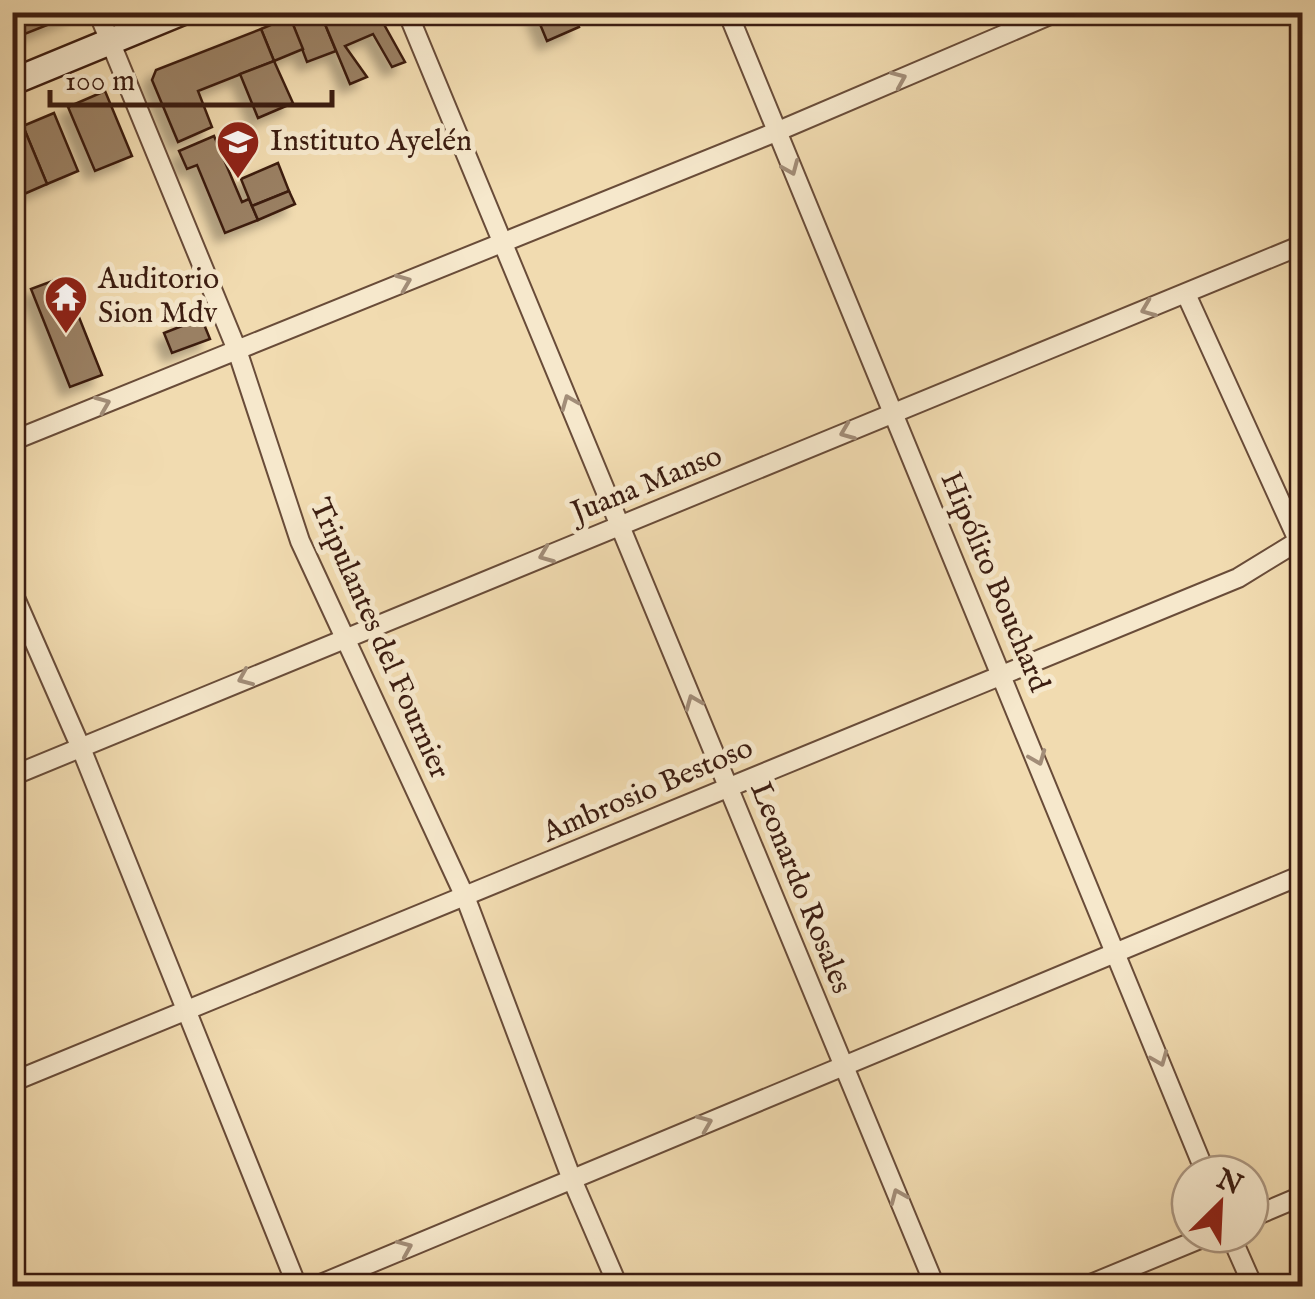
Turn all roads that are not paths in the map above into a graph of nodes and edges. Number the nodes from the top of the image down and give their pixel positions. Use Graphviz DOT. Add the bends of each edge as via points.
graph roads {
  1 [pos="98,12"];
  2 [pos="182,12"];
  3 [pos="407,12"];
  4 [pos="728,12"];
  5 [pos="1057,12"];
  6 [pos="110,42"];
  7 [pos="12,82"];
  8 [pos="776,132"];
  9 [pos="502,241"];
  10 [pos="1302,245"];
  11 [pos="1186,294"];
  12 [pos="237,350"];
  13 [pos="894,413"];
  14 [pos="12,441"];
  15 [pos="620,526"];
  16 [pos="1301,545"];
  17 [pos="12,591"];
  18 [pos="347,635"];
  19 [pos="1003,673"];
  20 [pos="81,748"];
  21 [pos="12,776"];
  22 [pos="728,786"];
  23 [pos="1302,875"];
  24 [pos="466,899"];
  25 [pos="1117,954"];
  26 [pos="187,1010"];
  27 [pos="844,1066"];
  28 [pos="12,1082"];
  29 [pos="1198,1154"];
  30 [pos="571,1177"];
  31 [pos="1302,1196"];
  32 [pos="1270,1210"];
  33 [pos="1170,1251"];
  34 [pos="1239,1254"];
  35 [pos="296,1286"];
  36 [pos="316,1286"];
  37 [pos="618,1286"];
  38 [pos="935,1286"];
  39 [pos="1086,1286"];
  40 [pos="1253,1286"];
  1 -- 6 [label="street, Tripulantes del Fournier"];
  2 -- 6 [label="main road"];
  3 -- 9 [label="street, Leonardo Rosales"];
  4 -- 8 [label="street, Hipólito Bouchard"];
  8 -- 5 [label="street, one-way"];
  6 -- 7 [label="main road"];
  6 -- 12 [label="street, Tripulantes del Fournier"];
  8 -- 9 [label="street"];
  8 -- 13 [label="street, Hipólito Bouchard, one-way"];
  12 -- 9 [label="street, one-way"];
  15 -- 9 [label="street, Leonardo Rosales, one-way"];
  10 -- 11 [label="street, Juana Manso"];
  11 -- 13 [label="street, Juana Manso, one-way"];
  11 -- 16 [label="street"];
  14 -- 12 [label="street, one-way"];
  12 -- 18 [label="street, Tripulantes del Fournier" via="300,541"];
  13 -- 15 [label="street, Juana Manso, one-way"];
  13 -- 19 [label="street, Hipólito Bouchard"];
  15 -- 18 [label="street, Juana Manso, one-way"];
  22 -- 15 [label="street, Leonardo Rosales, one-way"];
  16 -- 19 [label="street, Ambrosio Bestoso" via="1238,578"];
  17 -- 20 [label="street"];
  18 -- 20 [label="street, Juana Manso, one-way"];
  18 -- 24 [label="street, Tripulantes del Fournier"];
  19 -- 22 [label="street, Ambrosio Bestoso"];
  19 -- 25 [label="street, Hipólito Bouchard, one-way"];
  20 -- 21 [label="street, Juana Manso"];
  20 -- 26 [label="street"];
  22 -- 24 [label="street, Ambrosio Bestoso"];
  22 -- 27 [label="street, Leonardo Rosales"];
  23 -- 25 [label="street"];
  24 -- 26 [label="street, Ambrosio Bestoso"];
  24 -- 30 [label="street, Tripulantes del Fournier"];
  25 -- 27 [label="street"];
  25 -- 29 [label="street, Hipólito Bouchard, one-way"];
  26 -- 28 [label="street, Ambrosio Bestoso"];
  26 -- 35 [label="street"];
  30 -- 27 [label="street, one-way"];
  38 -- 27 [label="street, Leonardo Rosales, one-way"];
  36 -- 30 [label="street, one-way"];
  30 -- 37 [label="street, Tripulantes del Fournier"];
  31 -- 32 [label="street"];
  33 -- 39 [label="street"];
  34 -- 40 [label="street"];
}
